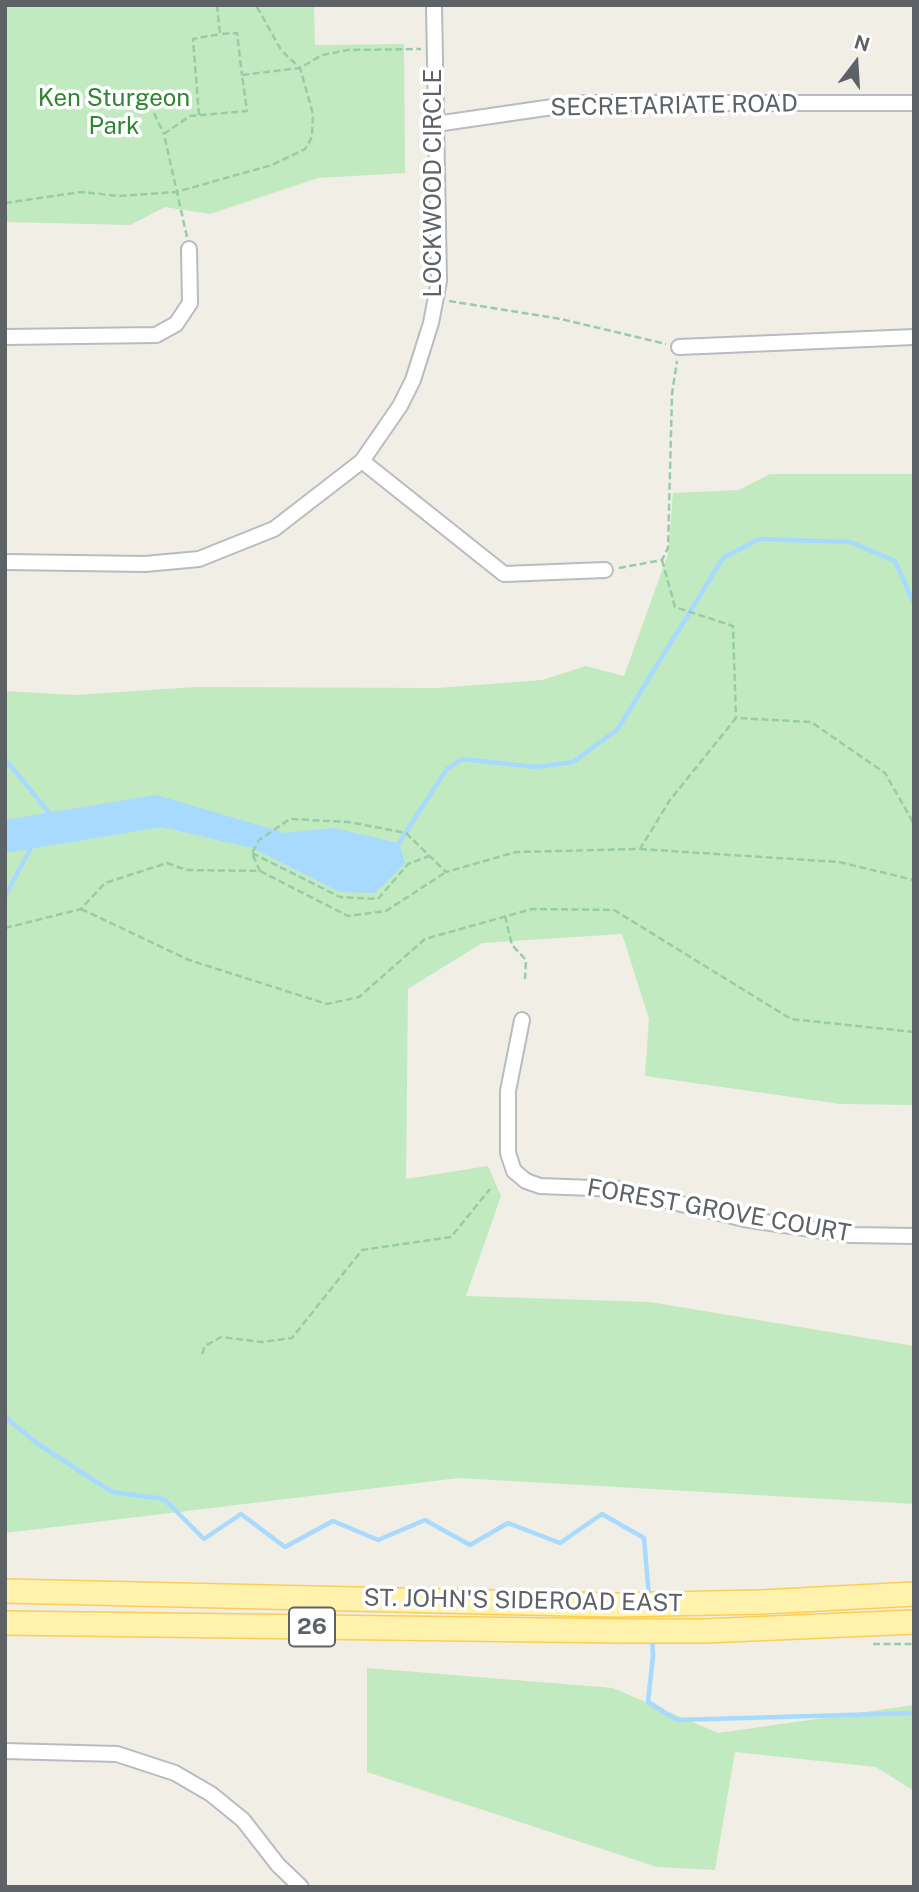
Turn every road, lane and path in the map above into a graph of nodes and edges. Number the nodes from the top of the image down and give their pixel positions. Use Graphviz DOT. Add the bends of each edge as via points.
graph roads {
  1 [pos="217,5"];
  2 [pos="256,5"];
  3 [pos="434,5"];
  4 [pos="220,34"];
  5 [pos="435,49"];
  6 [pos="300,68"];
  7 [pos="242,75"];
  8 [pos="914,103"];
  9 [pos="154,113"];
  10 [pos="199,115"];
  11 [pos="436,124"];
  12 [pos="164,134"];
  13 [pos="176,192"];
  14 [pos="5,203"];
  15 [pos="189,249"];
  16 [pos="436,298"];
  17 [pos="5,337"];
  18 [pos="914,337"];
  19 [pos="679,347"];
  20 [pos="362,461"];
  21 [pos="662,560"];
  22 [pos="5,562"];
  23 [pos="605,570"];
  24 [pos="736,718"];
  25 [pos="914,824"];
  26 [pos="640,849"];
  27 [pos="252,853"];
  28 [pos="429,856"];
  29 [pos="260,871"];
  30 [pos="446,872"];
  31 [pos="914,880"];
  32 [pos="81,909"];
  33 [pos="505,916"];
  34 [pos="5,928"];
  35 [pos="525,979"];
  36 [pos="522,1020"];
  37 [pos="914,1032"];
  38 [pos="490,1189"];
  39 [pos="914,1236"];
  40 [pos="202,1354"];
  41 [pos="5,1591"];
  42 [pos="914,1594"];
  43 [pos="914,1622"];
  44 [pos="5,1623"];
  45 [pos="5,1751"];
  46 [pos="301,1887"];
  1 -- 4 [label="path"];
  2 -- 6 [label="path" via="281,50"];
  3 -- 5 [label="street, LOCKWOOD CIRCLE"];
  4 -- 7 [label="path" via="237,33"];
  4 -- 10 [label="path" via="193,39"];
  5 -- 6 [label="path" via="348,50 321,55"];
  5 -- 11 [label="street, LOCKWOOD CIRCLE"];
  6 -- 7 [label="path"];
  6 -- 13 [label="path" via="313,114 312,137 304,149 272,165"];
  7 -- 10 [label="path" via="247,111"];
  8 -- 11 [label="street, SECRETARIATE ROAD" via="580,103"];
  9 -- 12 [label="path"];
  10 -- 12 [label="path"];
  11 -- 16 [label="street, LOCKWOOD CIRCLE"];
  12 -- 13 [label="path"];
  13 -- 14 [label="path" via="118,196 82,192"];
  13 -- 15 [label="path"];
  15 -- 17 [label="street" via="190,303 176,324 156,335"];
  16 -- 19 [label="path" via="561,319"];
  16 -- 20 [label="street, LOCKWOOD CIRCLE" via="413,380"];
  18 -- 19 [label="street"];
  19 -- 21 [label="path" via="672,394 668,548"];
  20 -- 22 [label="street, LOCKWOOD CIRCLE" via="274,529 199,559 145,564"];
  20 -- 23 [label="street" via="504,574"];
  21 -- 23 [label="path"];
  21 -- 24 [label="path" via="675,607 733,626"];
  24 -- 25 [label="path" via="811,722 885,773"];
  24 -- 26 [label="path" via="670,800"];
  26 -- 30 [label="path" via="516,852"];
  26 -- 31 [label="path" via="839,862"];
  27 -- 28 [label="path" via="259,840 290,819 349,822 406,833"];
  27 -- 28 [label="path" via="340,897 378,900 408,864"];
  27 -- 29 [label="path"];
  28 -- 30 [label="path"];
  29 -- 30 [label="path" via="348,916 386,911"];
  29 -- 32 [label="path" via="187,870 167,863 105,883"];
  32 -- 33 [label="path" via="189,960 327,1004 359,997 425,939"];
  32 -- 34 [label="path"];
  33 -- 35 [label="path" via="512,945 526,960"];
  33 -- 37 [label="path" via="532,909 614,910 791,1019"];
  36 -- 39 [label="street, FOREST GROVE COURT" via="508,1091 508,1153 514,1171 526,1181 540,1186 618,1189 744,1219 851,1236"];
  38 -- 40 [label="path" via="451,1237 362,1250 292,1338 262,1342 221,1337 205,1346"];
  41 -- 42 [label="main road, ST. JOHN'S SIDEROAD EAST / 26" via="615,1605"];
  43 -- 44 [label="main road, ST. JOHN'S SIDEROAD EAST / 26" via="705,1631"];
  45 -- 46 [label="street" via="117,1754 175,1773 243,1820"];
}
